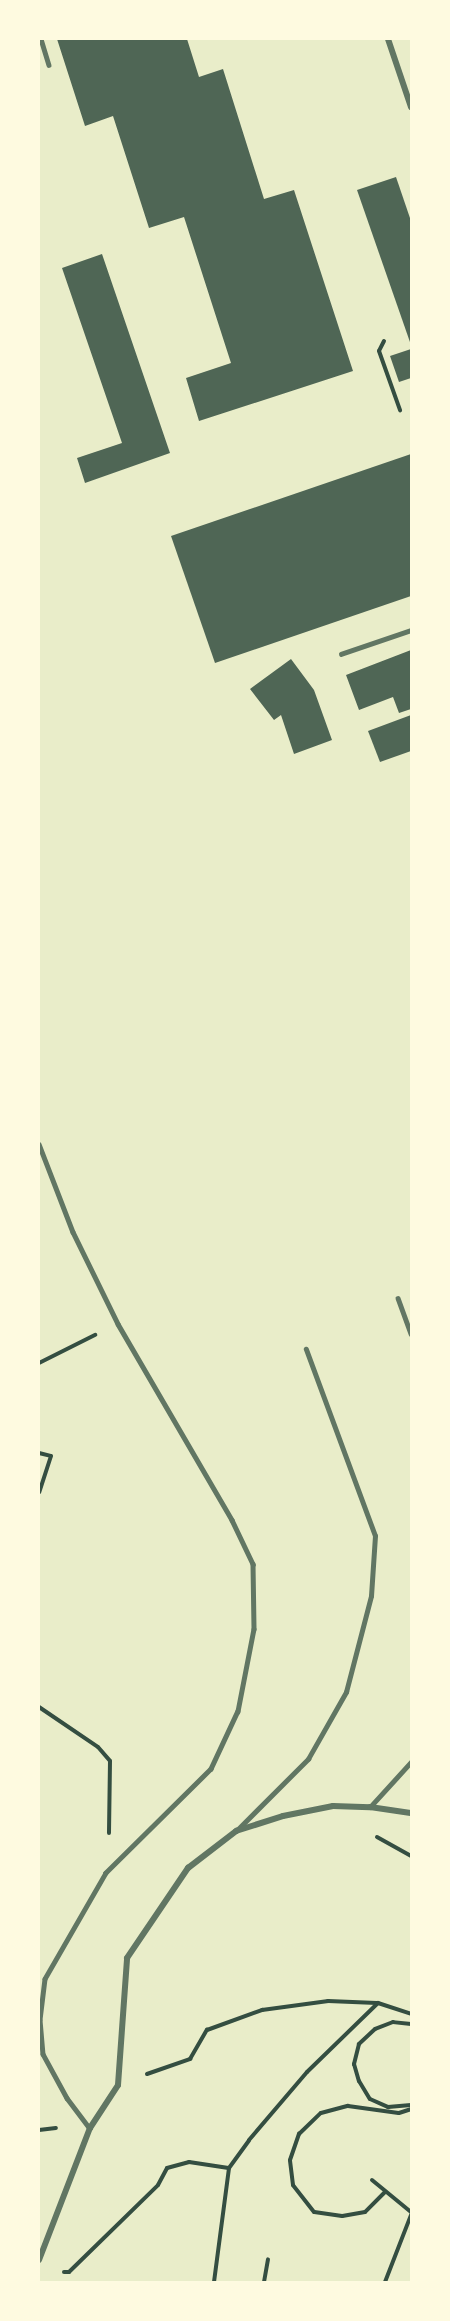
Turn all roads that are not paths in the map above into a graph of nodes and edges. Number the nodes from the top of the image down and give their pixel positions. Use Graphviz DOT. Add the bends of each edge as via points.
graph roads {
  1 [pos="41,39"];
  2 [pos="388,39"];
  3 [pos="49,65"];
  4 [pos="411,108"];
  5 [pos="411,630"];
  6 [pos="341,654"];
  7 [pos="39,1144"];
  8 [pos="398,1298"];
  9 [pos="411,1334"];
  10 [pos="306,1349"];
  11 [pos="411,1762"];
  12 [pos="370,1807"];
  13 [pos="411,1813"];
  14 [pos="236,1831"];
  15 [pos="90,2128"];
  16 [pos="39,2260"];
  1 -- 3 [label="lane"];
  2 -- 4 [label="street"];
  5 -- 6 [label="lane"];
  7 -- 15 [label="lane" via="73,1232 118,1324 232,1520 253,1564 254,1629 238,1711 211,1769 106,1874 45,1979 40,2020 43,2054 67,2098"];
  8 -- 9 [label="lane"];
  10 -- 14 [label="lane" via="375,1536 371,1596 346,1692 308,1759"];
  11 -- 12 [label="lane"];
  12 -- 13 [label="street"];
  12 -- 14 [label="street" via="333,1806"];
  14 -- 15 [label="street" via="188,1868 127,1958 118,2085"];
  15 -- 16 [label="street"];
}
